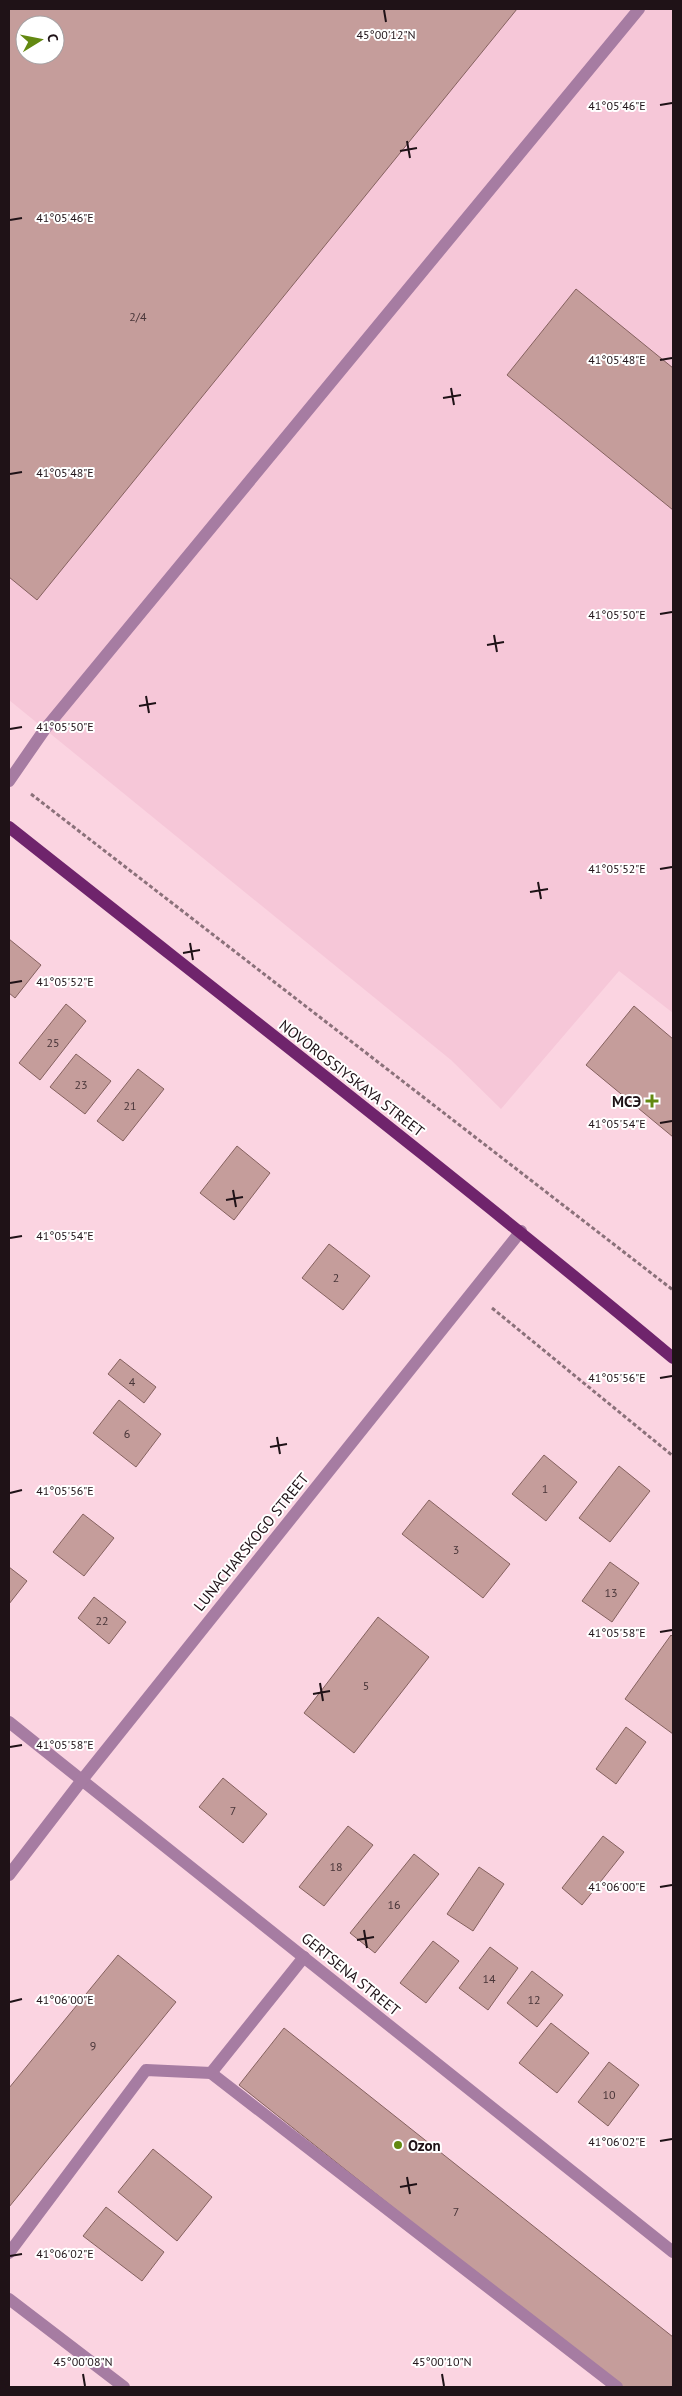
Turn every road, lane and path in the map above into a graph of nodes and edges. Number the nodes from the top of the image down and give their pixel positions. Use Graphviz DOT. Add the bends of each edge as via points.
graph roads {
  1 [pos="639,9"];
  2 [pos="10,780"];
  3 [pos="9,826"];
  4 [pos="521,1231"];
  5 [pos="673,1290"];
  6 [pos="472,1292"];
  7 [pos="673,1358"];
  8 [pos="673,1456"];
  9 [pos="9,1722"];
  10 [pos="82,1780"];
  11 [pos="9,1875"];
  12 [pos="304,1958"];
  13 [pos="212,2073"];
  14 [pos="9,2252"];
  15 [pos="673,2252"];
  16 [pos="9,2299"];
  17 [pos="124,2387"];
  18 [pos="617,2387"];
  1 -- 2 [label="street" via="45,729"];
  2 -- 5 [label="path"];
  3 -- 4 [label="main road, NOVOROSSIYSKAYA STREET"];
  4 -- 6 [label="street, LUNACHARSKOGO STREET"];
  4 -- 7 [label="main road, NOVOROSSIYSKAYA STREET"];
  6 -- 8 [label="path"];
  6 -- 10 [label="street, LUNACHARSKOGO STREET"];
  9 -- 10 [label="street, GERTSENA STREET"];
  10 -- 11 [label="street, LUNACHARSKOGO STREET"];
  10 -- 12 [label="street, GERTSENA STREET"];
  12 -- 13 [label="street"];
  12 -- 15 [label="street, GERTSENA STREET"];
  13 -- 14 [label="street" via="146,2070"];
  13 -- 18 [label="street"];
  16 -- 17 [label="street"];
}
